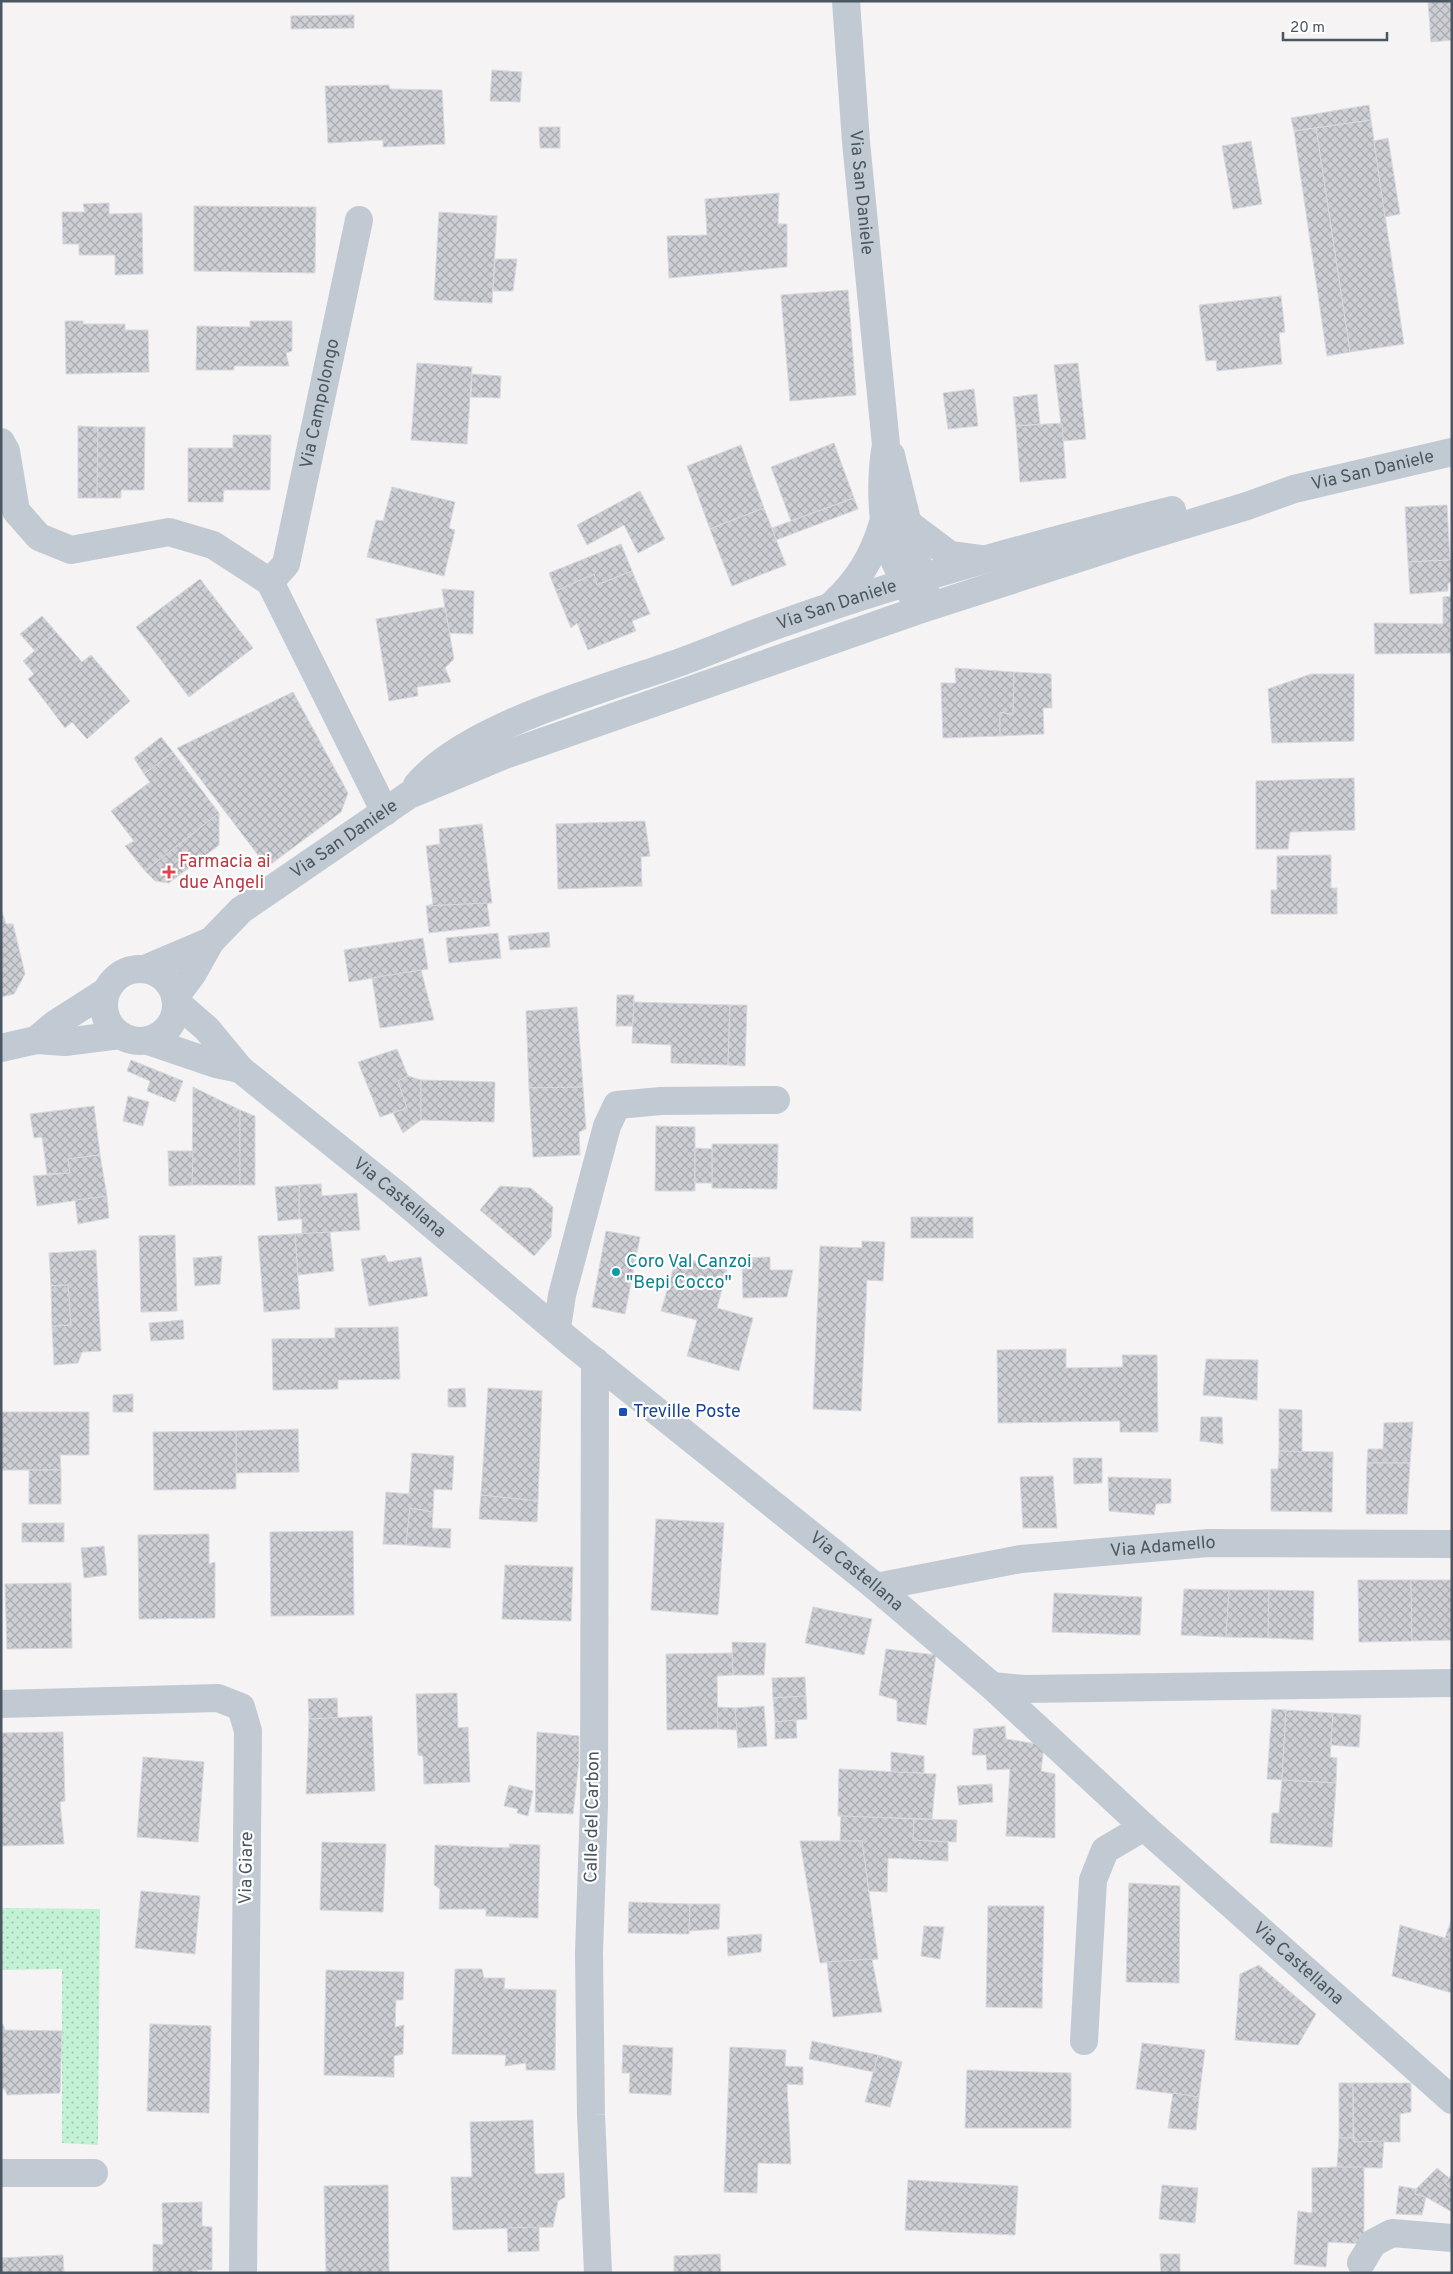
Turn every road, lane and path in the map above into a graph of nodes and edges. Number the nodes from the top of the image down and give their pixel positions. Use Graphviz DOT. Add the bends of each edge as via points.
graph roads {
  1 [pos="846,1"];
  2 [pos="359,220"];
  3 [pos="1,442"];
  4 [pos="886,445"];
  5 [pos="1452,452"];
  6 [pos="1294,489"];
  7 [pos="883,523"];
  8 [pos="910,525"];
  9 [pos="984,559"];
  10 [pos="1030,574"];
  11 [pos="270,582"];
  12 [pos="916,582"];
  13 [pos="830,608"];
  14 [pos="795,654"];
  15 [pos="409,795"];
  16 [pos="385,812"];
  17 [pos="211,941"];
  18 [pos="145,969"];
  19 [pos="105,992"];
  20 [pos="176,1000"];
  21 [pos="120,1035"];
  22 [pos="36,1040"];
  23 [pos="148,1041"];
  24 [pos="1,1048"];
  25 [pos="240,1069"];
  26 [pos="776,1100"];
  27 [pos="556,1328"];
  28 [pos="595,1361"];
  29 [pos="1452,1544"];
  30 [pos="876,1587"];
  31 [pos="1452,1684"];
  32 [pos="992,1686"];
  33 [pos="1,1704"];
  34 [pos="1144,1827"];
  35 [pos="1084,2041"];
  36 [pos="1452,2100"];
  37 [pos="94,2173"];
  38 [pos="1,2174"];
  39 [pos="1452,2238"];
  40 [pos="1361,2263"];
  41 [pos="242,2273"];
  42 [pos="598,2273"];
  1 -- 4 [label="street, Via San Daniele" via="856,142"];
  2 -- 11 [label="street, Via Campolongo" via="286,564"];
  3 -- 11 [label="street" via="6,451 16,511 39,537 71,550 170,532 213,545"];
  4 -- 7 [label="street" via="882,462"];
  4 -- 8 [label="street" via="893,458"];
  5 -- 6 [label="street, Via San Daniele"];
  6 -- 9 [label="street, Via San Daniele" via="1238,494"];
  6 -- 10 [label="street, Via San Daniele"];
  7 -- 12 [label="street" via="896,563"];
  7 -- 13 [label="street" via="864,570"];
  8 -- 9 [label="street" via="950,555"];
  8 -- 12 [label="street"];
  9 -- 12 [label="street, Via San Daniele"];
  10 -- 12 [label="street" via="1000,567 964,581 924,589"];
  10 -- 14 [label="street, Via San Daniele"];
  11 -- 16 [label="street"];
  12 -- 13 [label="street, Via San Daniele"];
  12 -- 14 [label="street" via="904,598 796,637"];
  13 -- 15 [label="street, Via San Daniele" via="581,697 480,737 452,753"];
  14 -- 15 [label="street, Via San Daniele" via="502,756"];
  15 -- 16 [label="street, Via San Daniele"];
  16 -- 17 [label="street, Via San Daniele" via="241,910"];
  17 -- 18 [label="street, Via San Daniele"];
  17 -- 20 [label="street, Via San Daniele"];
  18 -- 19 [label="street" via="128,970 117,977"];
  18 -- 20 [label="street" via="164,977"];
  19 -- 21 [label="street" via="103,1012 108,1023"];
  19 -- 22 [label="street"];
  20 -- 23 [label="street" via="174,1019 168,1028 159,1037"];
  20 -- 25 [label="street, Via Castellana" via="207,1028"];
  21 -- 22 [label="street" via="65,1042"];
  21 -- 23 [label="street" via="136,1042"];
  22 -- 24 [label="street"];
  23 -- 25 [label="street, Via Castellana"];
  25 -- 27 [label="street, Via Castellana"];
  26 -- 27 [label="street" via="661,1101 617,1105 606,1126"];
  27 -- 28 [label="street, Via Castellana"];
  28 -- 30 [label="street, Via Castellana"];
  28 -- 42 [label="street, Calle del Carbon" via="594,1804 588,1953"];
  29 -- 30 [label="street, Via Adamello" via="1208,1543 1021,1559"];
  30 -- 32 [label="street, Via Castellana"];
  31 -- 32 [label="street" via="1024,1689"];
  32 -- 34 [label="street, Via Castellana"];
  33 -- 41 [label="street, Via Giare" via="218,1698 241,1707 248,1731"];
  34 -- 35 [label="street" via="1105,1850 1093,1880"];
  34 -- 36 [label="street, Via Castellana"];
  37 -- 38 [label="street"];
  39 -- 40 [label="street" via="1392,2233 1373,2242"];
}
